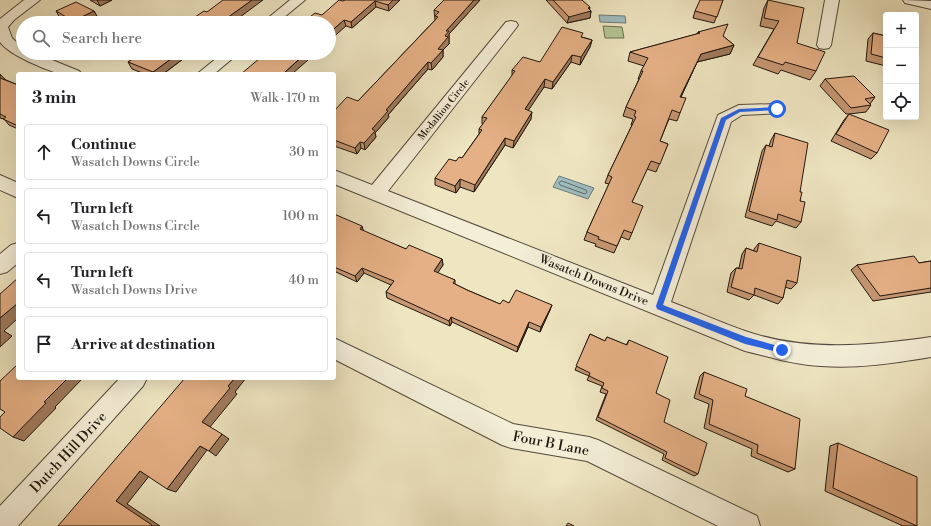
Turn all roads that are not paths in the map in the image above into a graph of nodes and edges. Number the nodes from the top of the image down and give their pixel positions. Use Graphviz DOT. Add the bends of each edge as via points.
graph roads {
  1 [pos="33,0"];
  2 [pos="298,0"];
  3 [pos="832,0"];
  4 [pos="910,0"];
  5 [pos="931,5"];
  6 [pos="278,16"];
  7 [pos="511,25"];
  8 [pos="0,26"];
  9 [pos="824,45"];
  10 [pos="16,50"];
  11 [pos="40,60"];
  12 [pos="223,60"];
  13 [pos="69,72"];
  14 [pos="208,72"];
  15 [pos="777,109"];
  16 [pos="336,178"];
  17 [pos="0,182"];
  18 [pos="16,189"];
  19 [pos="375,194"];
  20 [pos="16,253"];
  21 [pos="0,266"];
  22 [pos="659,306"];
  23 [pos="931,347"];
  24 [pos="336,349"];
  25 [pos="133,380"];
  26 [pos="0,526"];
  27 [pos="747,526"];
  1 -- 8 [label="street"];
  2 -- 6 [label="street"];
  3 -- 9 [label="street"];
  4 -- 5 [label="street"];
  7 -- 19 [label="street, Medallion Circle"];
  8 -- 10 [label="street" via="2,34"];
  11 -- 13 [label="street"];
  12 -- 14 [label="street"];
  15 -- 22 [label="street" via="739,110 724,118"];
  16 -- 19 [label="street, Wasatch Downs Drive"];
  17 -- 18 [label="street"];
  19 -- 22 [label="street, Wasatch Downs Drive"];
  20 -- 21 [label="street"];
  22 -- 23 [label="street, Wasatch Downs Drive" via="745,340 782,350 820,356 888,354"];
  24 -- 27 [label="street, Four B Lane" via="511,436 589,449"];
  25 -- 26 [label="street, Dutch Hill Drive"];
}
